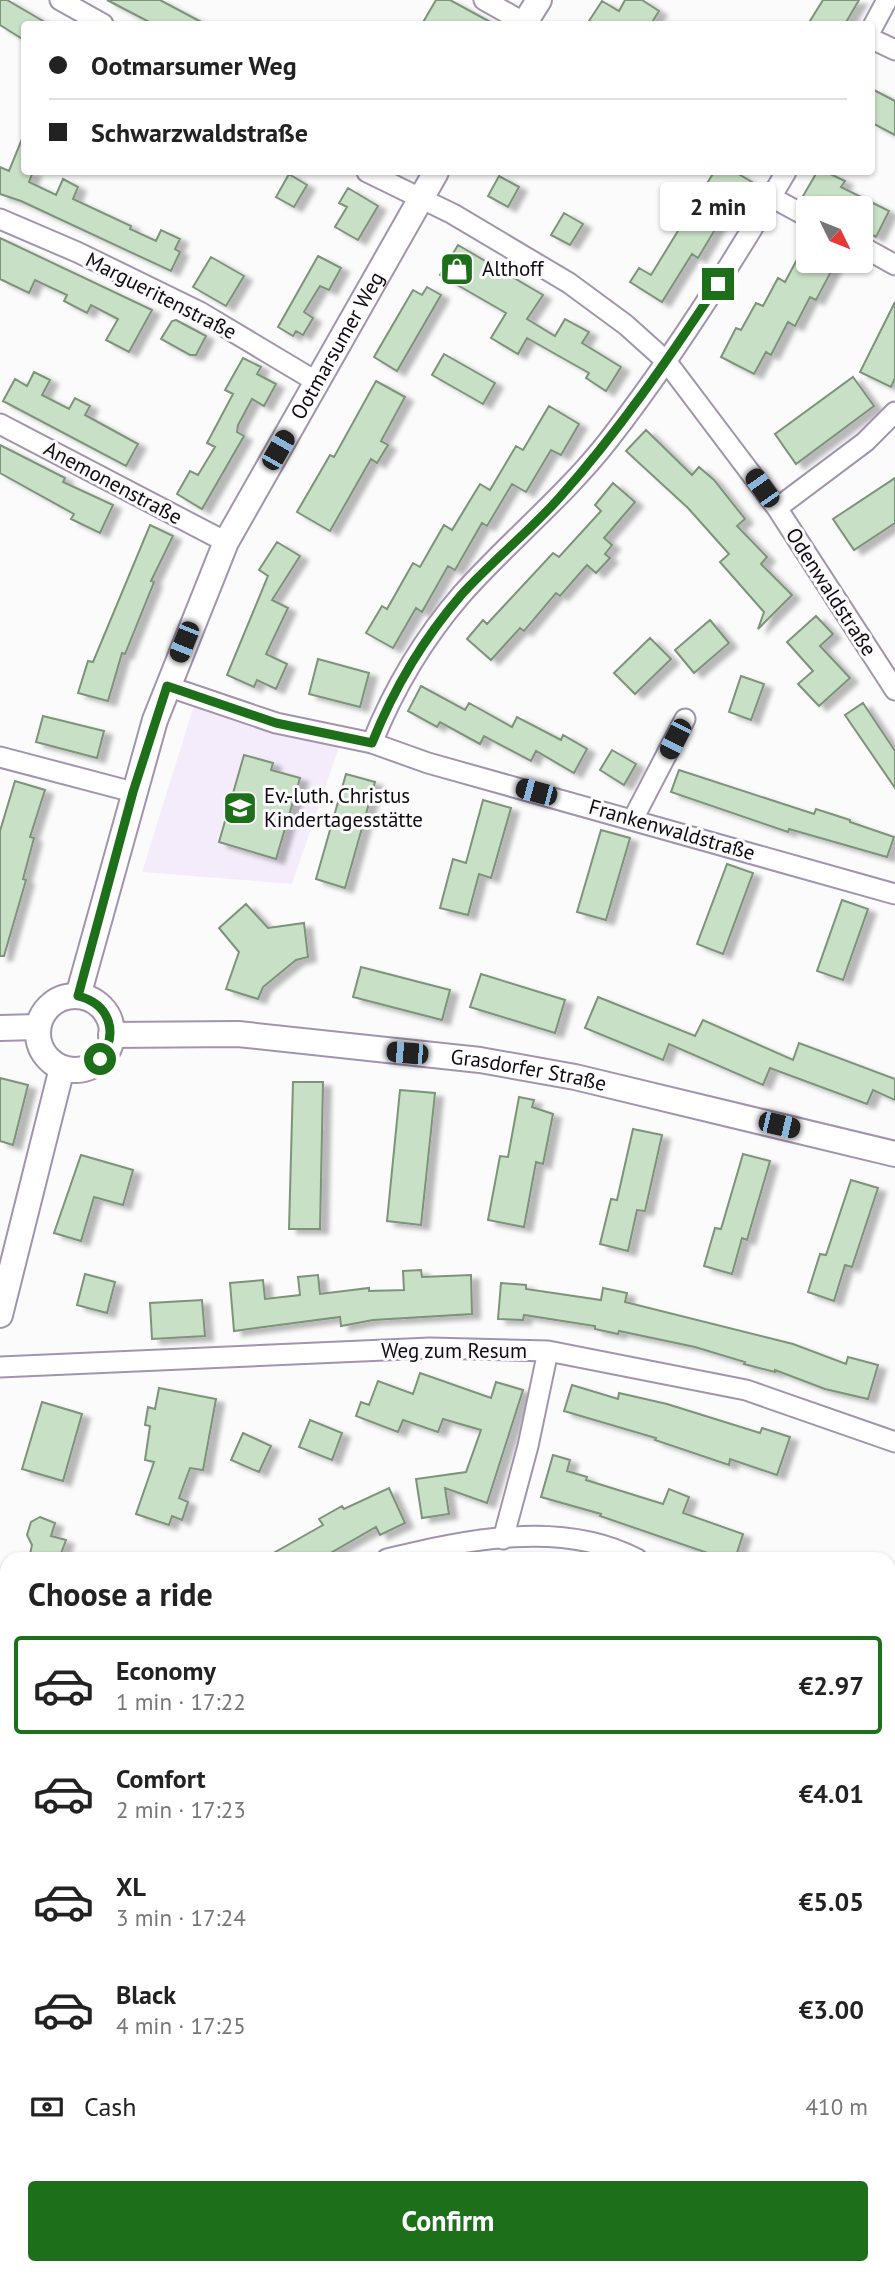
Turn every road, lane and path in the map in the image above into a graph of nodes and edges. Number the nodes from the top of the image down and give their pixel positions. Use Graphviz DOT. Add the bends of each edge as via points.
graph roads {
  1 [pos="60,0"];
  2 [pos="484,0"];
  3 [pos="538,0"];
  4 [pos="887,0"];
  5 [pos="98,21"];
  6 [pos="519,21"];
  7 [pos="526,21"];
  8 [pos="875,22"];
  9 [pos="875,40"];
  10 [pos="895,50"];
  11 [pos="373,175"];
  12 [pos="434,175"];
  13 [pos="784,175"];
  14 [pos="771,197"];
  15 [pos="420,200"];
  16 [pos="796,211"];
  17 [pos="0,219"];
  18 [pos="873,253"];
  19 [pos="895,265"];
  20 [pos="666,361"];
  21 [pos="317,382"];
  22 [pos="895,412"];
  23 [pos="0,424"];
  24 [pos="777,508"];
  25 [pos="226,542"];
  26 [pos="893,682"];
  27 [pos="167,686"];
  28 [pos="685,719"];
  29 [pos="372,743"];
  30 [pos="0,757"];
  31 [pos="133,792"];
  32 [pos="633,818"];
  33 [pos="895,894"];
  34 [pos="78,996"];
  35 [pos="38,1027"];
  36 [pos="0,1028"];
  37 [pos="111,1035"];
  38 [pos="62,1068"];
  39 [pos="895,1154"];
  40 [pos="0,1315"];
  41 [pos="548,1352"];
  42 [pos="0,1367"];
  43 [pos="895,1442"];
  44 [pos="503,1539"];
  45 [pos="428,1552"];
  46 [pos="618,1552"];
  1 -- 5 [label="street"];
  2 -- 6 [label="street"];
  3 -- 7 [label="street"];
  4 -- 8 [label="street"];
  9 -- 10 [label="street"];
  11 -- 15 [label="street, Odenwaldstraße"];
  12 -- 15 [label="street, Ootmarsumer Weg"];
  13 -- 14 [label="street"];
  14 -- 16 [label="street"];
  14 -- 20 [label="street"];
  15 -- 20 [label="street, Odenwaldstraße" via="453,214 569,283"];
  15 -- 21 [label="street, Ootmarsumer Weg"];
  17 -- 21 [label="street, Margueritenstraße" via="200,313"];
  18 -- 19 [label="street"];
  20 -- 24 [label="street, Odenwaldstraße"];
  20 -- 29 [label="street" via="608,441 436,628 395,688"];
  21 -- 25 [label="street, Ootmarsumer Weg"];
  22 -- 24 [label="street" via="865,442"];
  23 -- 25 [label="street, Anemonenstraße"];
  24 -- 26 [label="street, Odenwaldstraße"];
  25 -- 27 [label="street, Ootmarsumer Weg"];
  27 -- 29 [label="street, Frankenwaldstraße" via="276,723"];
  27 -- 31 [label="street, Ootmarsumer Weg"];
  28 -- 32 [label="street"];
  29 -- 32 [label="street, Frankenwaldstraße" via="428,763"];
  30 -- 31 [label="street"];
  31 -- 34 [label="street, Ootmarsumer Weg"];
  32 -- 33 [label="street, Frankenwaldstraße"];
  34 -- 35 [label="street" via="56,1001"];
  34 -- 37 [label="street" via="98,1004 106,1013"];
  35 -- 36 [label="street"];
  35 -- 38 [label="street" via="46,1056"];
  37 -- 38 [label="street" via="108,1048 89,1067"];
  37 -- 39 [label="street, Grasdorfer Straße" via="238,1034 480,1060 575,1077"];
  38 -- 40 [label="street"];
  41 -- 42 [label="street, Weg zum Resum" via="430,1348"];
  41 -- 43 [label="street, Weg zum Resum" via="747,1390"];
  41 -- 44 [label="street"];
  44 -- 45 [label="street"];
  44 -- 46 [label="street" via="582,1539"];
}
